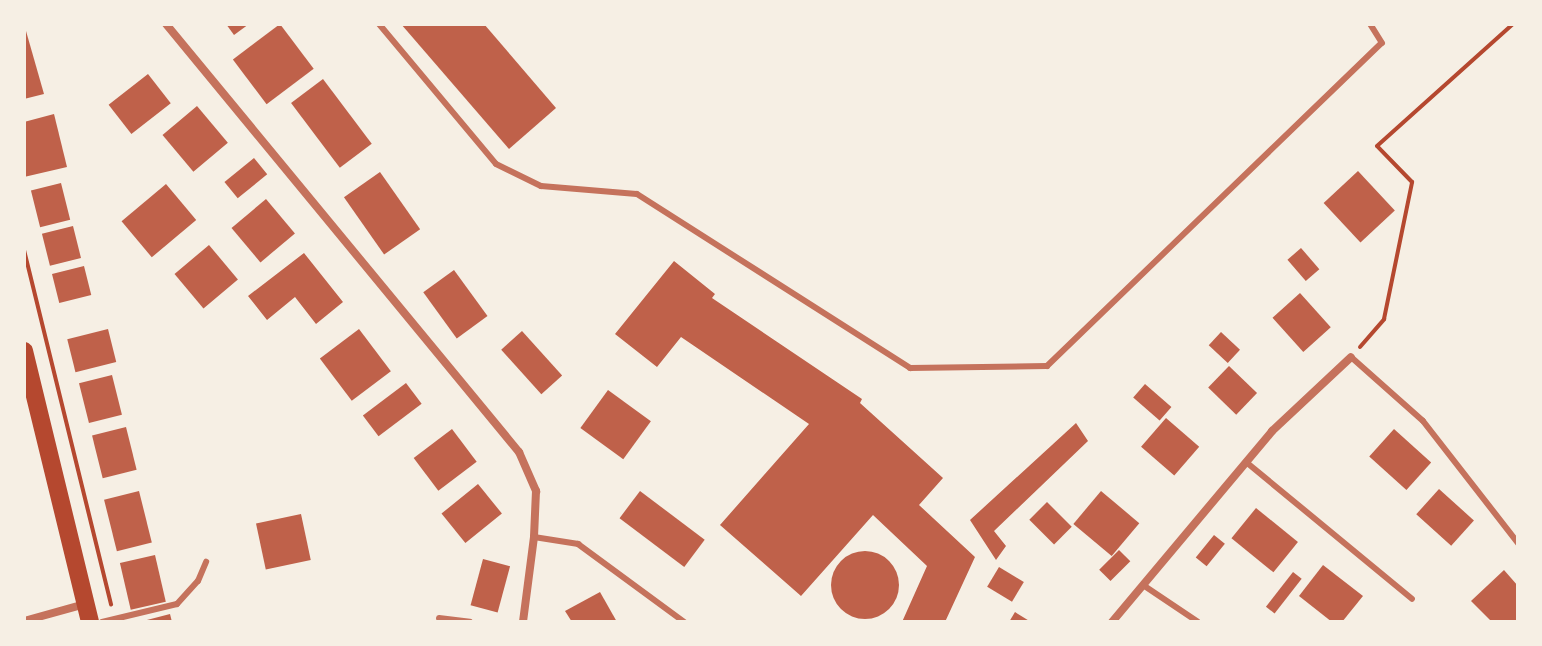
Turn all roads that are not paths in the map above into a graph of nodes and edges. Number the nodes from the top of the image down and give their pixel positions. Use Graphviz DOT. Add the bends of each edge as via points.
graph roads {
  1 [pos="166,24"];
  2 [pos="379,24"];
  3 [pos="1370,24"];
  4 [pos="24,351"];
  5 [pos="1351,357"];
  6 [pos="1246,462"];
  7 [pos="534,537"];
  8 [pos="1518,543"];
  9 [pos="206,562"];
  10 [pos="1143,585"];
  11 [pos="1412,599"];
  12 [pos="88,613"];
  13 [pos="439,618"];
  14 [pos="24,621"];
  15 [pos="102,622"];
  16 [pos="470,622"];
  17 [pos="523,622"];
  18 [pos="684,622"];
  19 [pos="1112,622"];
  20 [pos="1198,622"];
  1 -- 7 [label="street" via="519,452 536,491"];
  2 -- 3 [label="lane" via="496,164 541,186 637,194 910,368 1047,366 1382,43"];
  4 -- 12 [label="main road"];
  5 -- 6 [label="street"];
  5 -- 8 [label="lane" via="1423,421"];
  6 -- 10 [label="street"];
  6 -- 11 [label="lane"];
  7 -- 17 [label="street"];
  7 -- 18 [label="lane" via="578,544"];
  9 -- 15 [label="lane" via="185,599"];
  10 -- 19 [label="street"];
  10 -- 20 [label="lane"];
  12 -- 14 [label="street"];
  13 -- 16 [label="lane"];
}
